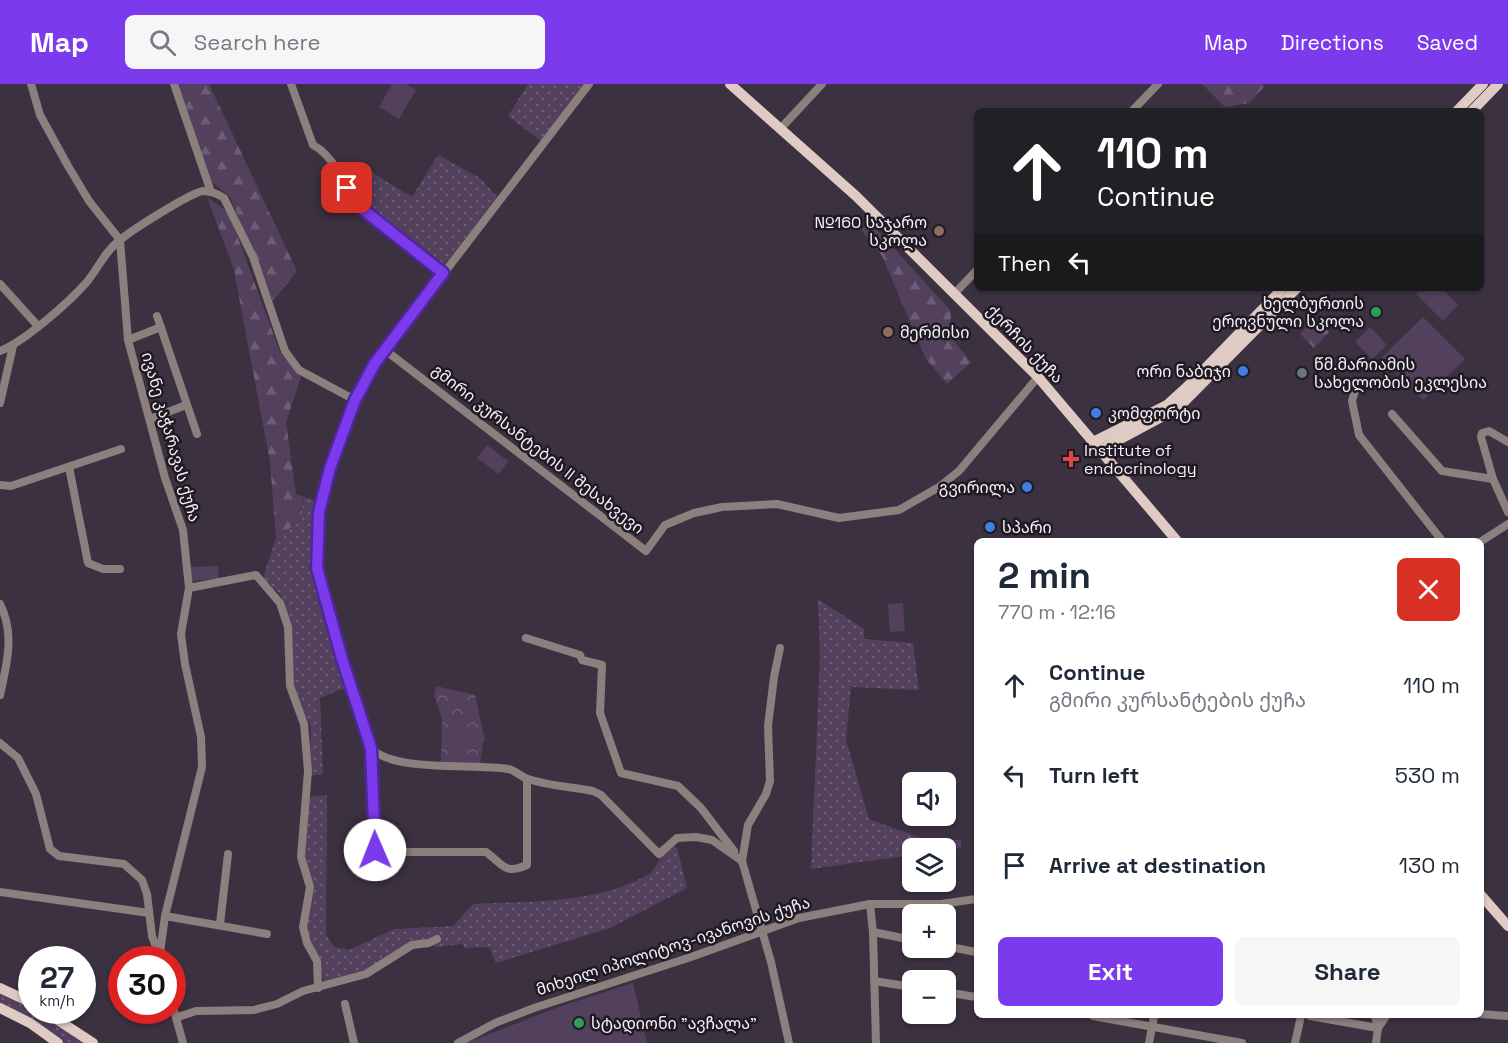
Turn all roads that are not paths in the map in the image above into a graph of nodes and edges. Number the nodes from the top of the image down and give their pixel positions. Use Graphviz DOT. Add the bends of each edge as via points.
graph roads {
  1 [pos="31,84"];
  2 [pos="174,84"];
  3 [pos="291,84"];
  4 [pos="589,84"];
  5 [pos="730,84"];
  6 [pos="822,84"];
  7 [pos="1158,84"];
  8 [pos="1483,84"];
  9 [pos="1498,84"];
  10 [pos="1135,108"];
  11 [pos="1460,108"];
  12 [pos="1475,108"];
  13 [pos="782,127"];
  14 [pos="211,192"];
  15 [pos="120,240"];
  16 [pos="443,273"];
  17 [pos="974,273"];
  18 [pos="0,284"];
  19 [pos="1281,291"];
  20 [pos="1294,291"];
  21 [pos="955,293"];
  22 [pos="157,316"];
  23 [pos="37,325"];
  24 [pos="161,327"];
  25 [pos="129,340"];
  26 [pos="14,346"];
  27 [pos="385,350"];
  28 [pos="0,351"];
  29 [pos="1229,351"];
  30 [pos="1038,377"];
  31 [pos="1356,387"];
  32 [pos="355,400"];
  33 [pos="0,403"];
  34 [pos="186,405"];
  35 [pos="1392,414"];
  36 [pos="150,419"];
  37 [pos="197,434"];
  38 [pos="1508,442"];
  39 [pos="1095,447"];
  40 [pos="121,449"];
  41 [pos="69,467"];
  42 [pos="1492,479"];
  43 [pos="0,485"];
  44 [pos="1508,512"];
  45 [pos="1508,524"];
  46 [pos="1175,538"];
  47 [pos="1440,538"];
  48 [pos="1484,539"];
  49 [pos="120,569"];
  50 [pos="189,588"];
  51 [pos="0,604"];
  52 [pos="526,638"];
  53 [pos="780,648"];
  54 [pos="0,695"];
  55 [pos="0,743"];
  56 [pos="371,748"];
  57 [pos="527,779"];
  58 [pos="228,854"];
  59 [pos="742,861"];
  60 [pos="0,892"];
  61 [pos="974,899"];
  62 [pos="1484,899"];
  63 [pos="870,904"];
  64 [pos="149,913"];
  65 [pos="165,916"];
  66 [pos="220,924"];
  67 [pos="1508,926"];
  68 [pos="761,932"];
  69 [pos="873,932"];
  70 [pos="267,934"];
  71 [pos="902,938"];
  72 [pos="437,939"];
  73 [pos="156,946"];
  74 [pos="160,946"];
  75 [pos="956,948"];
  76 [pos="974,952"];
  77 [pos="874,981"];
  78 [pos="902,985"];
  79 [pos="0,988"];
  80 [pos="318,988"];
  81 [pos="956,994"];
  82 [pos="18,996"];
  83 [pos="974,997"];
  84 [pos="345,1004"];
  85 [pos="0,1008"];
  86 [pos="186,1014"];
  87 [pos="1484,1014"];
  88 [pos="1508,1016"];
  89 [pos="1123,1018"];
  90 [pos="1301,1018"];
  91 [pos="1320,1018"];
  92 [pos="1375,1018"];
  93 [pos="1385,1018"];
  94 [pos="1153,1020"];
  95 [pos="64,1024"];
  96 [pos="179,1024"];
  97 [pos="1378,1029"];
  98 [pos="58,1043"];
  99 [pos="93,1043"];
  100 [pos="183,1043"];
  101 [pos="354,1043"];
  102 [pos="458,1043"];
  103 [pos="789,1043"];
  104 [pos="876,1043"];
  105 [pos="1149,1043"];
  106 [pos="1242,1043"];
  107 [pos="1295,1043"];
  108 [pos="1376,1043"];
  1 -- 15 [label="street" via="40,115 68,166"];
  2 -- 14 [label="street"];
  3 -- 16 [label="street" via="313,145 323,150 351,200"];
  4 -- 16 [label="street"];
  5 -- 13 [label="main road, ქერჩის ქუჩა"];
  6 -- 13 [label="street"];
  7 -- 10 [label="street"];
  8 -- 11 [label="main road"];
  9 -- 12 [label="main road"];
  13 -- 21 [label="main road, ქერჩის ქუჩა"];
  14 -- 15 [label="street" via="201,191 184,199"];
  14 -- 32 [label="street" via="225,198 253,257 285,351 299,370"];
  15 -- 23 [label="street" via="99,261 87,281"];
  15 -- 25 [label="street, ივანე კაჭარავას ქუჩა"];
  16 -- 27 [label="street"];
  17 -- 21 [label="street"];
  18 -- 23 [label="street"];
  19 -- 29 [label="main road"];
  20 -- 29 [label="main road"];
  21 -- 30 [label="main road, ქერჩის ქუჩა"];
  22 -- 24 [label="street"];
  23 -- 26 [label="street"];
  24 -- 25 [label="street"];
  24 -- 34 [label="street"];
  25 -- 36 [label="street, ივანე კაჭარავას ქუჩა"];
  26 -- 28 [label="street"];
  26 -- 33 [label="street"];
  27 -- 30 [label="street, გმირი კურსანტების II შესახვევი" via="645,550 665,525 722,507 777,504 839,518 899,510 958,471"];
  27 -- 32 [label="street"];
  29 -- 39 [label="main road" via="1192,388"];
  30 -- 39 [label="main road, ქერჩის ქუჩა"];
  31 -- 47 [label="street" via="1352,401 1359,435"];
  32 -- 56 [label="street" via="319,512 316,559"];
  34 -- 36 [label="street"];
  34 -- 37 [label="street"];
  35 -- 42 [label="street" via="1442,471"];
  36 -- 50 [label="street, ივანე კაჭარავას ქუჩა" via="181,522"];
  38 -- 42 [label="street" via="1488,431 1482,433"];
  39 -- 46 [label="main road, ქერჩის ქუჩა"];
  40 -- 41 [label="street"];
  41 -- 43 [label="street" via="11,486"];
  41 -- 49 [label="street" via="88,563 103,569"];
  42 -- 44 [label="street"];
  45 -- 48 [label="street"];
  50 -- 65 [label="street, ივანე კაჭარავას ქუჩა" via="182,634 184,664 201,737 202,767"];
  50 -- 80 [label="street" via="256,575 279,603 288,627 290,686 304,724 308,771 301,857 310,887 303,927 317,961"];
  51 -- 54 [label="street" via="6,616 9,654"];
  52 -- 59 [label="street" via="602,665 600,713 621,773 678,786 701,808"];
  53 -- 59 [label="street" via="768,726 770,781 748,825"];
  55 -- 64 [label="street" via="18,758 36,794 50,849 59,856 124,864 142,880"];
  56 -- 57 [label="street" via="390,759 510,769"];
  56 -- 57 [label="street" via="375,850 486,852 503,868 514,870 527,865"];
  57 -- 59 [label="street" via="601,795 658,854 677,838 696,837 712,840"];
  58 -- 66 [label="street"];
  59 -- 68 [label="street"];
  60 -- 64 [label="street"];
  61 -- 63 [label="street, მიხეილ იპოლიტოვ-ივანოვის ქუჩა" via="941,904"];
  62 -- 67 [label="main road"];
  63 -- 68 [label="street, მიხეილ იპოლიტოვ-ივანოვის ქუჩა" via="799,918"];
  63 -- 69 [label="street"];
  64 -- 73 [label="street"];
  65 -- 66 [label="street"];
  65 -- 74 [label="street, ივანე კაჭარავას ქუჩა"];
  66 -- 70 [label="street"];
  68 -- 102 [label="street, მიხეილ იპოლიტოვ-ივანოვის ქუჩა" via="534,1008"];
  68 -- 103 [label="street"];
  69 -- 71 [label="street"];
  69 -- 77 [label="street"];
  72 -- 80 [label="street" via="412,945 366,974"];
  75 -- 76 [label="street"];
  77 -- 78 [label="street"];
  77 -- 104 [label="street"];
  79 -- 82 [label="main road"];
  80 -- 86 [label="street" via="254,1010 218,1009"];
  81 -- 83 [label="street"];
  84 -- 101 [label="street"];
  85 -- 98 [label="main road"];
  87 -- 88 [label="street"];
  89 -- 94 [label="street"];
  90 -- 107 [label="street"];
  91 -- 97 [label="street"];
  92 -- 97 [label="street"];
  93 -- 97 [label="street"];
  94 -- 105 [label="street"];
  94 -- 106 [label="street"];
  95 -- 99 [label="main road"];
  96 -- 100 [label="street"];
  97 -- 108 [label="street"];
}
